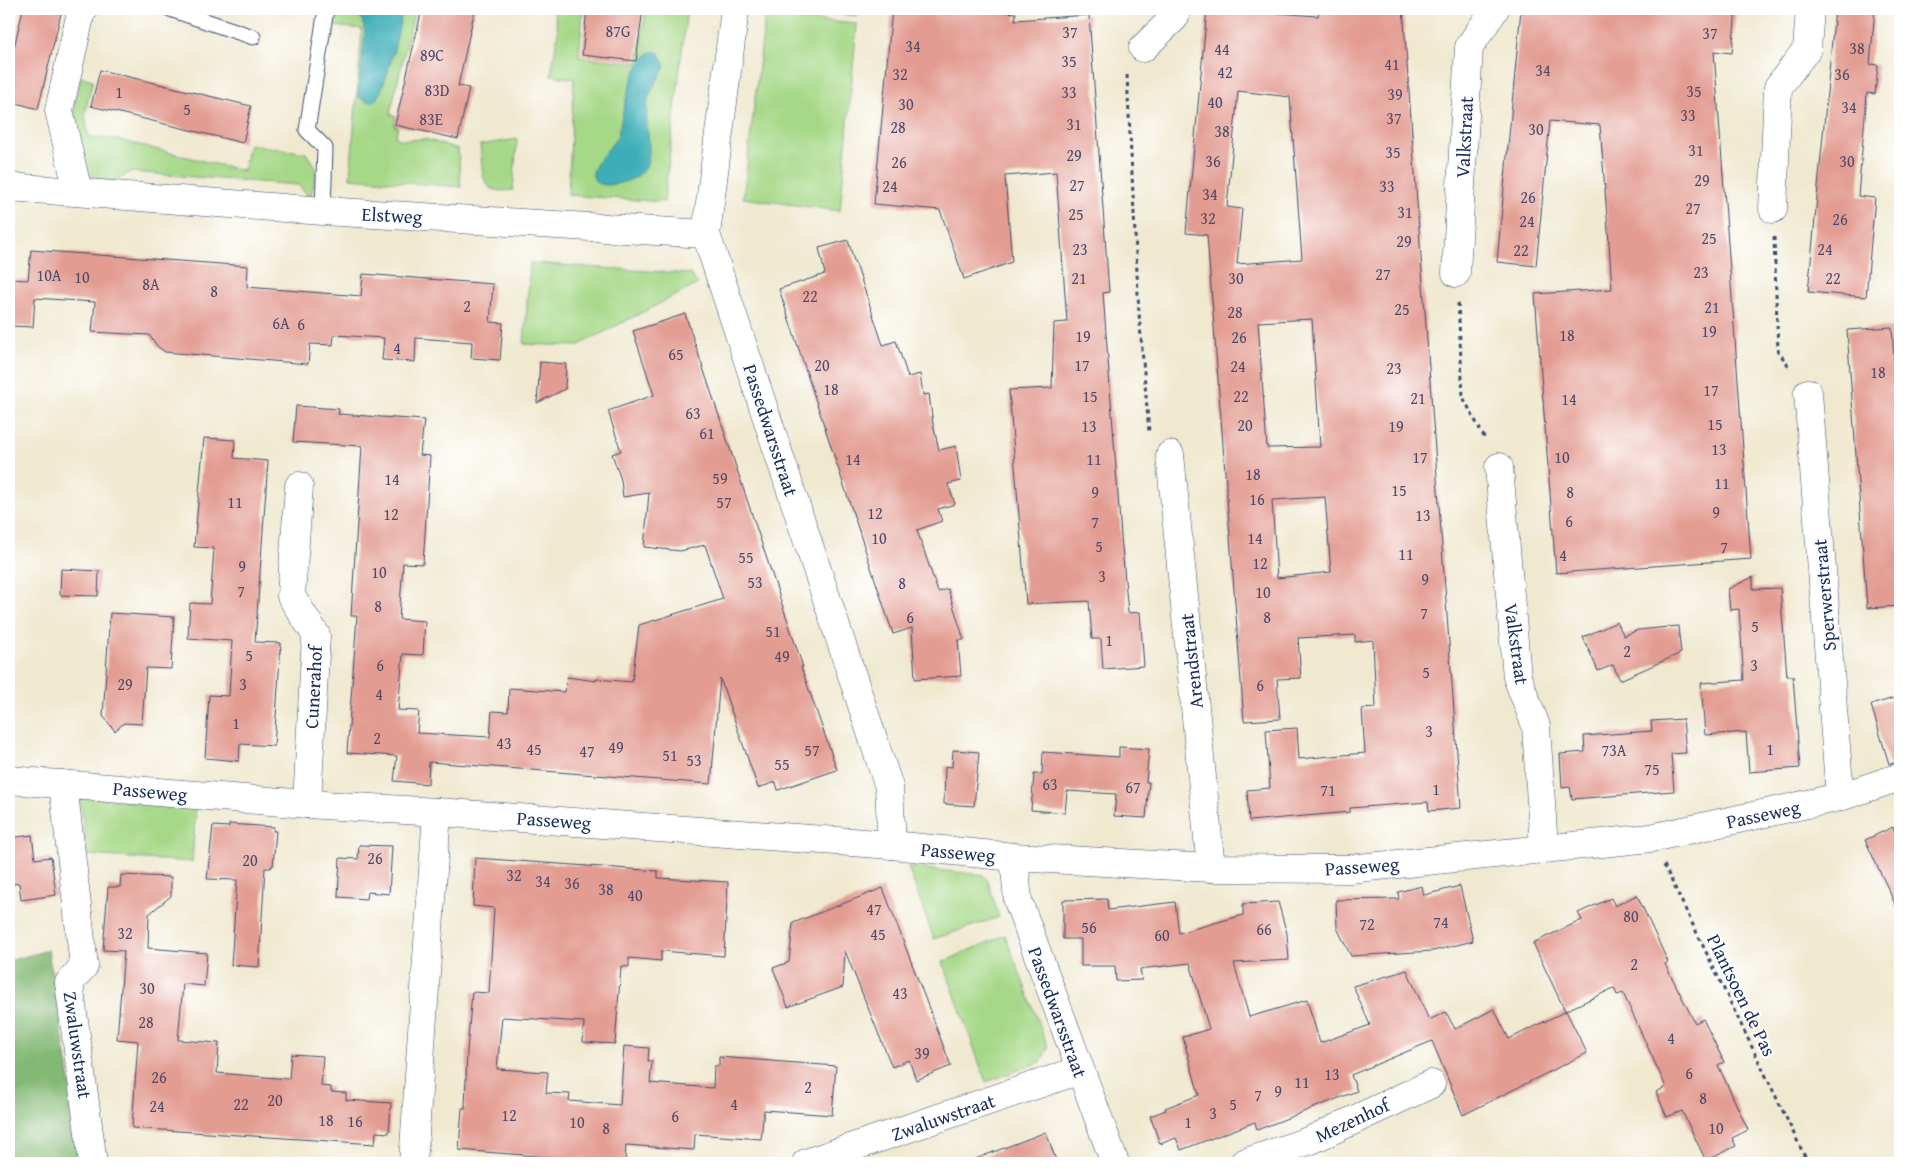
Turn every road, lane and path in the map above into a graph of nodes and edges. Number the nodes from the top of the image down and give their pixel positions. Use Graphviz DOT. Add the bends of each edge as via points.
graph roads {
  1 [pos="84,9"];
  2 [pos="170,9"];
  3 [pos="326,9"];
  4 [pos="735,9"];
  5 [pos="1176,9"];
  6 [pos="1495,9"];
  7 [pos="1810,9"];
  8 [pos="253,37"];
  9 [pos="1143,48"];
  10 [pos="9,187"];
  11 [pos="78,192"];
  12 [pos="1773,209"];
  13 [pos="323,211"];
  14 [pos="706,234"];
  15 [pos="1456,273"];
  16 [pos="1808,393"];
  17 [pos="1170,455"];
  18 [pos="1499,467"];
  19 [pos="299,486"];
  20 [pos="1900,777"];
  21 [pos="9,780"];
  22 [pos="63,784"];
  23 [pos="1840,797"];
  24 [pos="307,804"];
  25 [pos="437,812"];
  26 [pos="1651,838"];
  27 [pos="892,845"];
  28 [pos="1544,848"];
  29 [pos="1014,857"];
  30 [pos="1211,868"];
  31 [pos="1080,1070"];
  32 [pos="1430,1084"];
  33 [pos="93,1163"];
  34 [pos="413,1163"];
  35 [pos="806,1163"];
  36 [pos="1115,1163"];
  37 [pos="1244,1163"];
  38 [pos="1808,1163"];
  1 -- 11 [label="street" via="59,110"];
  2 -- 8 [label="lane"];
  3 -- 13 [label="lane" via="307,130 324,148"];
  4 -- 14 [label="street, Passedwarsstraat"];
  5 -- 9 [label="street" via="1175,17"];
  6 -- 15 [label="street, Valkstraat" via="1469,47"];
  7 -- 12 [label="street" via="1807,49 1778,88"];
  9 -- 17 [label="path" via="1126,65 1139,313 1148,432"];
  10 -- 11 [label="street, Elstweg"];
  11 -- 13 [label="street, Elstweg"];
  12 -- 16 [label="path" via="1778,351"];
  13 -- 14 [label="street, Elstweg"];
  14 -- 27 [label="street, Passedwarsstraat" via="889,786"];
  15 -- 18 [label="path" via="1463,397"];
  16 -- 23 [label="street, Sperwerstraat"];
  17 -- 30 [label="street, Arendstraat"];
  18 -- 28 [label="street, Valkstraat" via="1517,677 1536,726"];
  19 -- 24 [label="street, Cunerahof" via="292,596 316,635"];
  20 -- 23 [label="street, Passeweg"];
  21 -- 22 [label="street, Passeweg"];
  22 -- 24 [label="street, Passeweg"];
  22 -- 33 [label="street, Zwaluwstraat" via="84,966 69,983"];
  23 -- 26 [label="street, Passeweg"];
  24 -- 25 [label="street, Passeweg"];
  25 -- 27 [label="street, Passeweg"];
  25 -- 34 [label="street"];
  26 -- 28 [label="street, Passeweg"];
  26 -- 38 [label="path, Plantsoen de Pas"];
  27 -- 29 [label="street, Passeweg"];
  28 -- 30 [label="street, Passeweg" via="1349,869"];
  29 -- 30 [label="street, Passeweg"];
  29 -- 31 [label="street, Passedwarsstraat" via="1018,901"];
  31 -- 35 [label="street, Zwaluwstraat"];
  31 -- 36 [label="street, Passedwarsstraat"];
  32 -- 37 [label="street, Mezenhof" via="1311,1140"];
}
